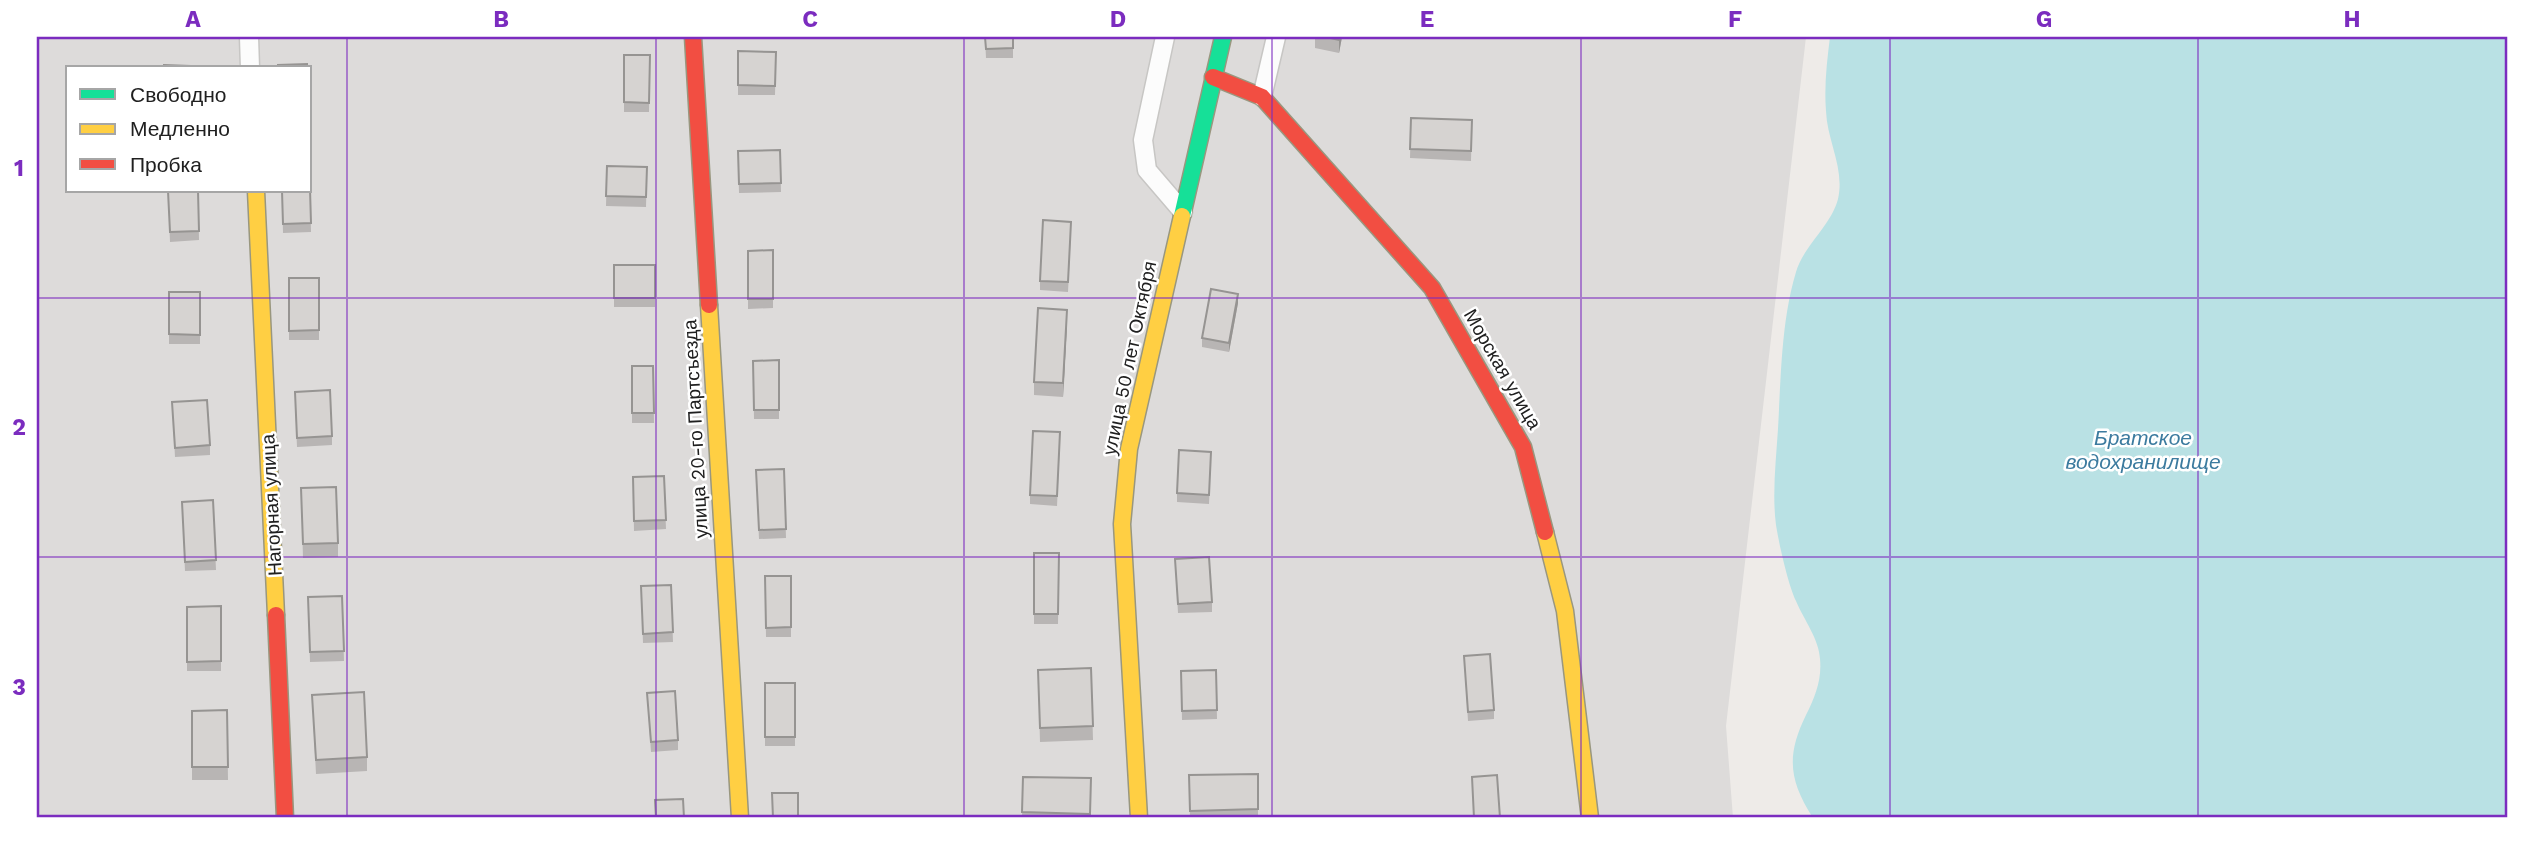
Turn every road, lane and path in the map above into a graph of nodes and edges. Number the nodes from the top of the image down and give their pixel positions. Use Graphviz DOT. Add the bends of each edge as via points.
graph roads {
  1 [pos="249,37"];
  2 [pos="693,37"];
  3 [pos="1165,37"];
  4 [pos="1223,37"];
  5 [pos="1276,37"];
  6 [pos="250,66"];
  7 [pos="1213,77"];
  8 [pos="1262,97"];
  9 [pos="256,192"];
  10 [pos="1183,212"];
  11 [pos="285,818"];
  12 [pos="740,818"];
  13 [pos="1139,818"];
  14 [pos="1590,818"];
  1 -- 6 [label="street"];
  2 -- 12 [label="street, улица 20-го Партсъезда"];
  3 -- 10 [label="street" via="1143,140 1147,170"];
  4 -- 7 [label="street, улица 50 лет Октября"];
  5 -- 8 [label="street"];
  7 -- 8 [label="street, Морская улица"];
  7 -- 10 [label="street, улица 50 лет Октября"];
  8 -- 14 [label="street, Морская улица" via="1432,288 1523,447 1565,611"];
  9 -- 11 [label="street, Нагорная улица"];
  10 -- 13 [label="street, улица 50 лет Октября" via="1129,449 1122,524"];
}
